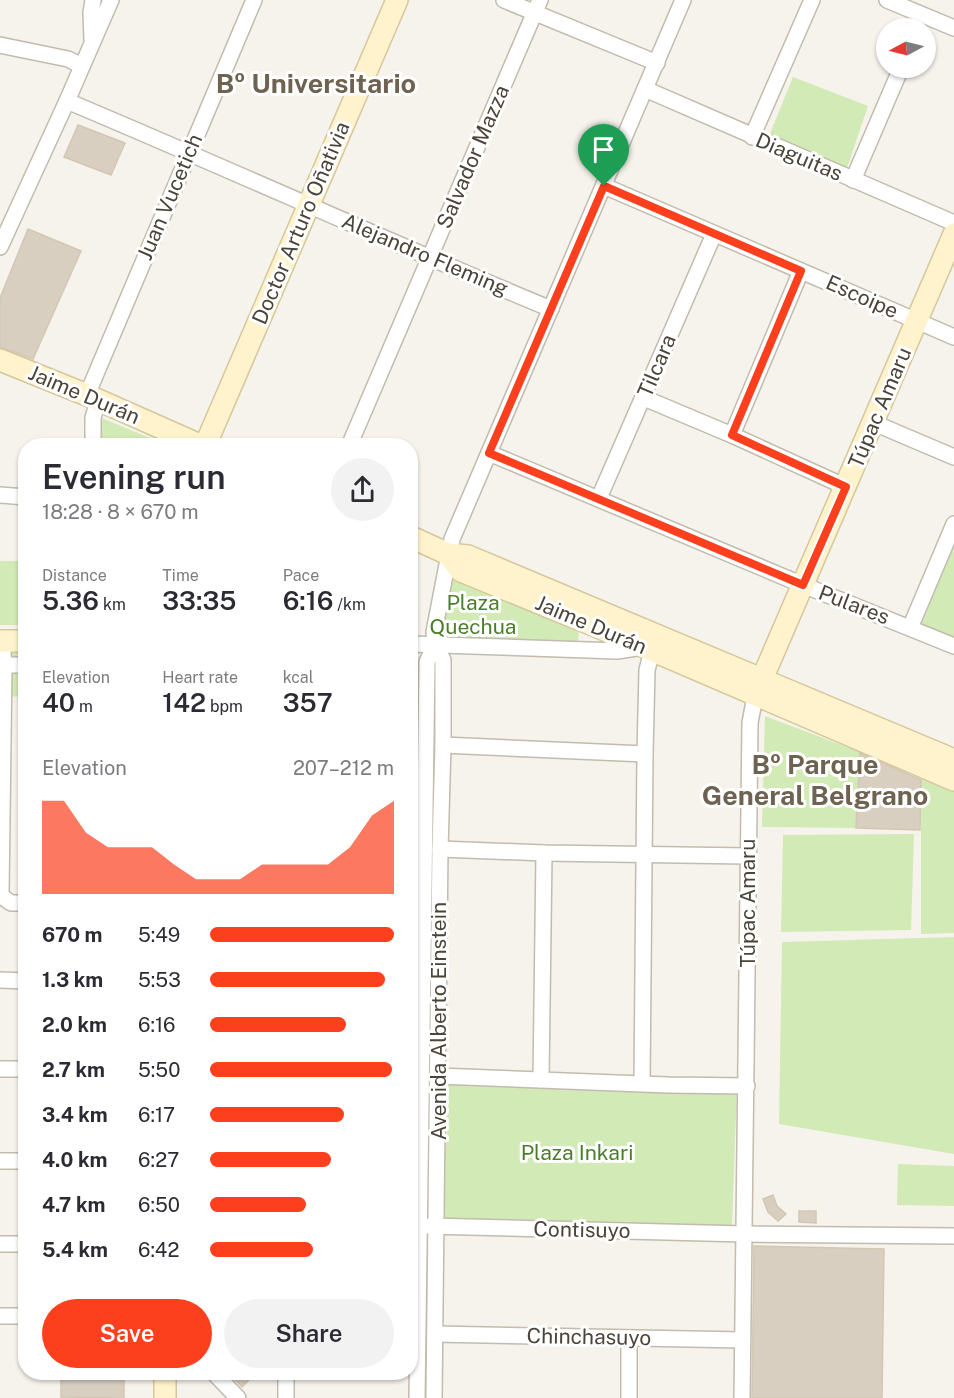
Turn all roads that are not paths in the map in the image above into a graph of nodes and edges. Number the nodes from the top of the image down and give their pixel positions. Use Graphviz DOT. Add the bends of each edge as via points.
graph roads {
  1 [pos="93,0"];
  2 [pos="111,0"];
  3 [pos="254,0"];
  4 [pos="397,0"];
  5 [pos="504,0"];
  6 [pos="683,0"];
  7 [pos="812,0"];
  8 [pos="886,0"];
  9 [pos="537,7"];
  10 [pos="915,18"];
  11 [pos="936,25"];
  12 [pos="954,28"];
  13 [pos="93,42"];
  14 [pos="0,45"];
  15 [pos="657,63"];
  16 [pos="82,66"];
  17 [pos="897,78"];
  18 [pos="645,89"];
  19 [pos="67,101"];
  20 [pos="752,137"];
  21 [pos="189,153"];
  22 [pos="853,180"];
  23 [pos="604,186"];
  24 [pos="309,206"];
  25 [pos="954,223"];
  26 [pos="714,234"];
  27 [pos="954,234"];
  28 [pos="0,247"];
  29 [pos="429,258"];
  30 [pos="801,271"];
  31 [pos="551,309"];
  32 [pos="916,322"];
  33 [pos="954,337"];
  34 [pos="0,360"];
  35 [pos="93,397"];
  36 [pos="644,398"];
  37 [pos="874,423"];
  38 [pos="732,435"];
  39 [pos="93,438"];
  40 [pos="185,438"];
  41 [pos="207,438"];
  42 [pos="352,438"];
  43 [pos="489,453"];
  44 [pos="954,457"];
  45 [pos="846,487"];
  46 [pos="0,495"];
  47 [pos="18,496"];
  48 [pos="599,498"];
  49 [pos="954,524"];
  50 [pos="418,540"];
  51 [pos="448,554"];
  52 [pos="803,585"];
  53 [pos="910,628"];
  54 [pos="1,641"];
  55 [pos="18,641"];
  56 [pos="418,644"];
  57 [pos="435,645"];
  58 [pos="954,646"];
  59 [pos="647,649"];
  60 [pos="4,665"];
  61 [pos="18,665"];
  62 [pos="758,688"];
  63 [pos="443,745"];
  64 [pos="1,753"];
  65 [pos="645,754"];
  66 [pos="954,760"];
  67 [pos="954,780"];
  68 [pos="425,851"];
  69 [pos="544,853"];
  70 [pos="643,855"];
  71 [pos="748,856"];
  72 [pos="0,895"];
  73 [pos="18,903"];
  74 [pos="0,980"];
  75 [pos="18,981"];
  76 [pos="424,1003"];
  77 [pos="0,1069"];
  78 [pos="18,1069"];
  79 [pos="438,1076"];
  80 [pos="541,1080"];
  81 [pos="642,1083"];
  82 [pos="747,1086"];
  83 [pos="418,1137"];
  84 [pos="0,1161"];
  85 [pos="18,1161"];
  86 [pos="418,1217"];
  87 [pos="420,1226"];
  88 [pos="438,1226"];
  89 [pos="744,1234"];
  90 [pos="954,1236"];
  91 [pos="0,1244"];
  92 [pos="18,1244"];
  93 [pos="0,1316"];
  94 [pos="18,1316"];
  95 [pos="435,1334"];
  96 [pos="629,1338"];
  97 [pos="742,1340"];
  98 [pos="418,1341"];
  99 [pos="165,1380"];
  100 [pos="221,1380"];
  101 [pos="286,1380"];
  102 [pos="417,1380"];
  103 [pos="165,1398"];
  104 [pos="238,1398"];
  105 [pos="285,1398"];
  106 [pos="417,1398"];
  107 [pos="434,1398"];
  108 [pos="629,1398"];
  109 [pos="742,1398"];
  1 -- 13 [label="street"];
  2 -- 13 [label="street"];
  3 -- 21 [label="street, Juan Vucetich"];
  4 -- 24 [label="street, Doctor Arturo Oñativia"];
  5 -- 9 [label="street"];
  6 -- 15 [label="street, Avenida Alberto Einstein"];
  7 -- 20 [label="street"];
  8 -- 10 [label="street"];
  9 -- 15 [label="street"];
  9 -- 29 [label="street, Salvador Mazza"];
  11 -- 12 [label="street"];
  13 -- 16 [label="street"];
  14 -- 16 [label="street" via="68,59"];
  15 -- 18 [label="street, Avenida Alberto Einstein"];
  16 -- 19 [label="street"];
  17 -- 22 [label="street"];
  18 -- 20 [label="street, Diaguitas"];
  18 -- 23 [label="street, Avenida Alberto Einstein"];
  19 -- 21 [label="street, Alejandro Fleming"];
  19 -- 28 [label="street"];
  20 -- 22 [label="street, Diaguitas"];
  21 -- 24 [label="street, Alejandro Fleming"];
  21 -- 35 [label="street, Juan Vucetich"];
  22 -- 25 [label="street, Diaguitas"];
  23 -- 26 [label="street, Escoipe"];
  23 -- 31 [label="street, Avenida Alberto Einstein"];
  24 -- 29 [label="street, Alejandro Fleming"];
  24 -- 41 [label="street, Doctor Arturo Oñativia"];
  26 -- 30 [label="street, Escoipe"];
  26 -- 36 [label="street, Tilcara"];
  27 -- 32 [label="street, Túpac Amaru"];
  29 -- 31 [label="street, Alejandro Fleming"];
  29 -- 42 [label="street, Salvador Mazza"];
  30 -- 32 [label="street, Escoipe"];
  30 -- 38 [label="street"];
  31 -- 43 [label="street, Avenida Alberto Einstein"];
  32 -- 33 [label="street, Escoipe"];
  32 -- 37 [label="street, Túpac Amaru"];
  34 -- 35 [label="street, Jaime Durán"];
  35 -- 39 [label="street, Juan Vucetich"];
  35 -- 40 [label="street, Jaime Durán"];
  36 -- 38 [label="street"];
  36 -- 48 [label="street, Tilcara"];
  37 -- 44 [label="street"];
  37 -- 45 [label="street, Túpac Amaru"];
  38 -- 45 [label="street"];
  43 -- 48 [label="street, Pulares"];
  43 -- 51 [label="street, Avenida Alberto Einstein"];
  45 -- 52 [label="street, Túpac Amaru"];
  46 -- 47 [label="street"];
  48 -- 52 [label="street, Pulares"];
  49 -- 53 [label="street"];
  50 -- 51 [label="street"];
  51 -- 57 [label="street, Avenida Alberto Einstein" via="435,622"];
  51 -- 59 [label="street, Jaime Durán" via="461,572"];
  51 -- 62 [label="street, Jaime Durán" via="468,555"];
  52 -- 53 [label="street, Pulares"];
  52 -- 62 [label="street, Túpac Amaru"];
  53 -- 58 [label="street, Pulares"];
  54 -- 55 [label="street"];
  54 -- 60 [label="street"];
  56 -- 57 [label="street"];
  57 -- 59 [label="street"];
  57 -- 63 [label="street, Avenida Alberto Einstein" via="443,660"];
  57 -- 68 [label="street, Avenida Alberto Einstein" via="427,662"];
  59 -- 62 [label="street, Jaime Durán"];
  59 -- 65 [label="street"];
  60 -- 61 [label="street"];
  60 -- 64 [label="street"];
  62 -- 66 [label="street"];
  62 -- 67 [label="street, Jaime Durán"];
  62 -- 71 [label="street, Túpac Amaru" via="750,723"];
  63 -- 65 [label="street"];
  63 -- 68 [label="street, Avenida Alberto Einstein"];
  64 -- 72 [label="street"];
  65 -- 70 [label="street"];
  68 -- 69 [label="street"];
  68 -- 76 [label="street, Avenida Alberto Einstein"];
  69 -- 70 [label="street"];
  69 -- 80 [label="street"];
  70 -- 71 [label="street"];
  70 -- 81 [label="street"];
  71 -- 82 [label="street, Túpac Amaru"];
  72 -- 73 [label="street"];
  74 -- 75 [label="street"];
  76 -- 79 [label="street, Avenida Alberto Einstein"];
  76 -- 83 [label="street, Avenida Alberto Einstein"];
  77 -- 78 [label="street"];
  79 -- 80 [label="street"];
  79 -- 88 [label="street, Avenida Alberto Einstein"];
  80 -- 81 [label="street"];
  81 -- 82 [label="street"];
  82 -- 89 [label="street, Túpac Amaru"];
  84 -- 85 [label="street"];
  86 -- 87 [label="street, Avenida Alberto Einstein"];
  87 -- 88 [label="street, Contisuyo"];
  87 -- 98 [label="street, Avenida Alberto Einstein"];
  88 -- 89 [label="street, Contisuyo"];
  88 -- 95 [label="street, Avenida Alberto Einstein"];
  89 -- 90 [label="street, Contisuyo"];
  89 -- 97 [label="street, Túpac Amaru"];
  91 -- 92 [label="street"];
  93 -- 94 [label="street"];
  95 -- 96 [label="street, Chinchasuyo"];
  95 -- 107 [label="street, Avenida Alberto Einstein"];
  96 -- 97 [label="street, Chinchasuyo"];
  96 -- 108 [label="street"];
  97 -- 109 [label="street, Túpac Amaru"];
  99 -- 103 [label="street"];
  100 -- 104 [label="street"];
  101 -- 105 [label="street"];
  102 -- 106 [label="street, Avenida Alberto Einstein"];
}
